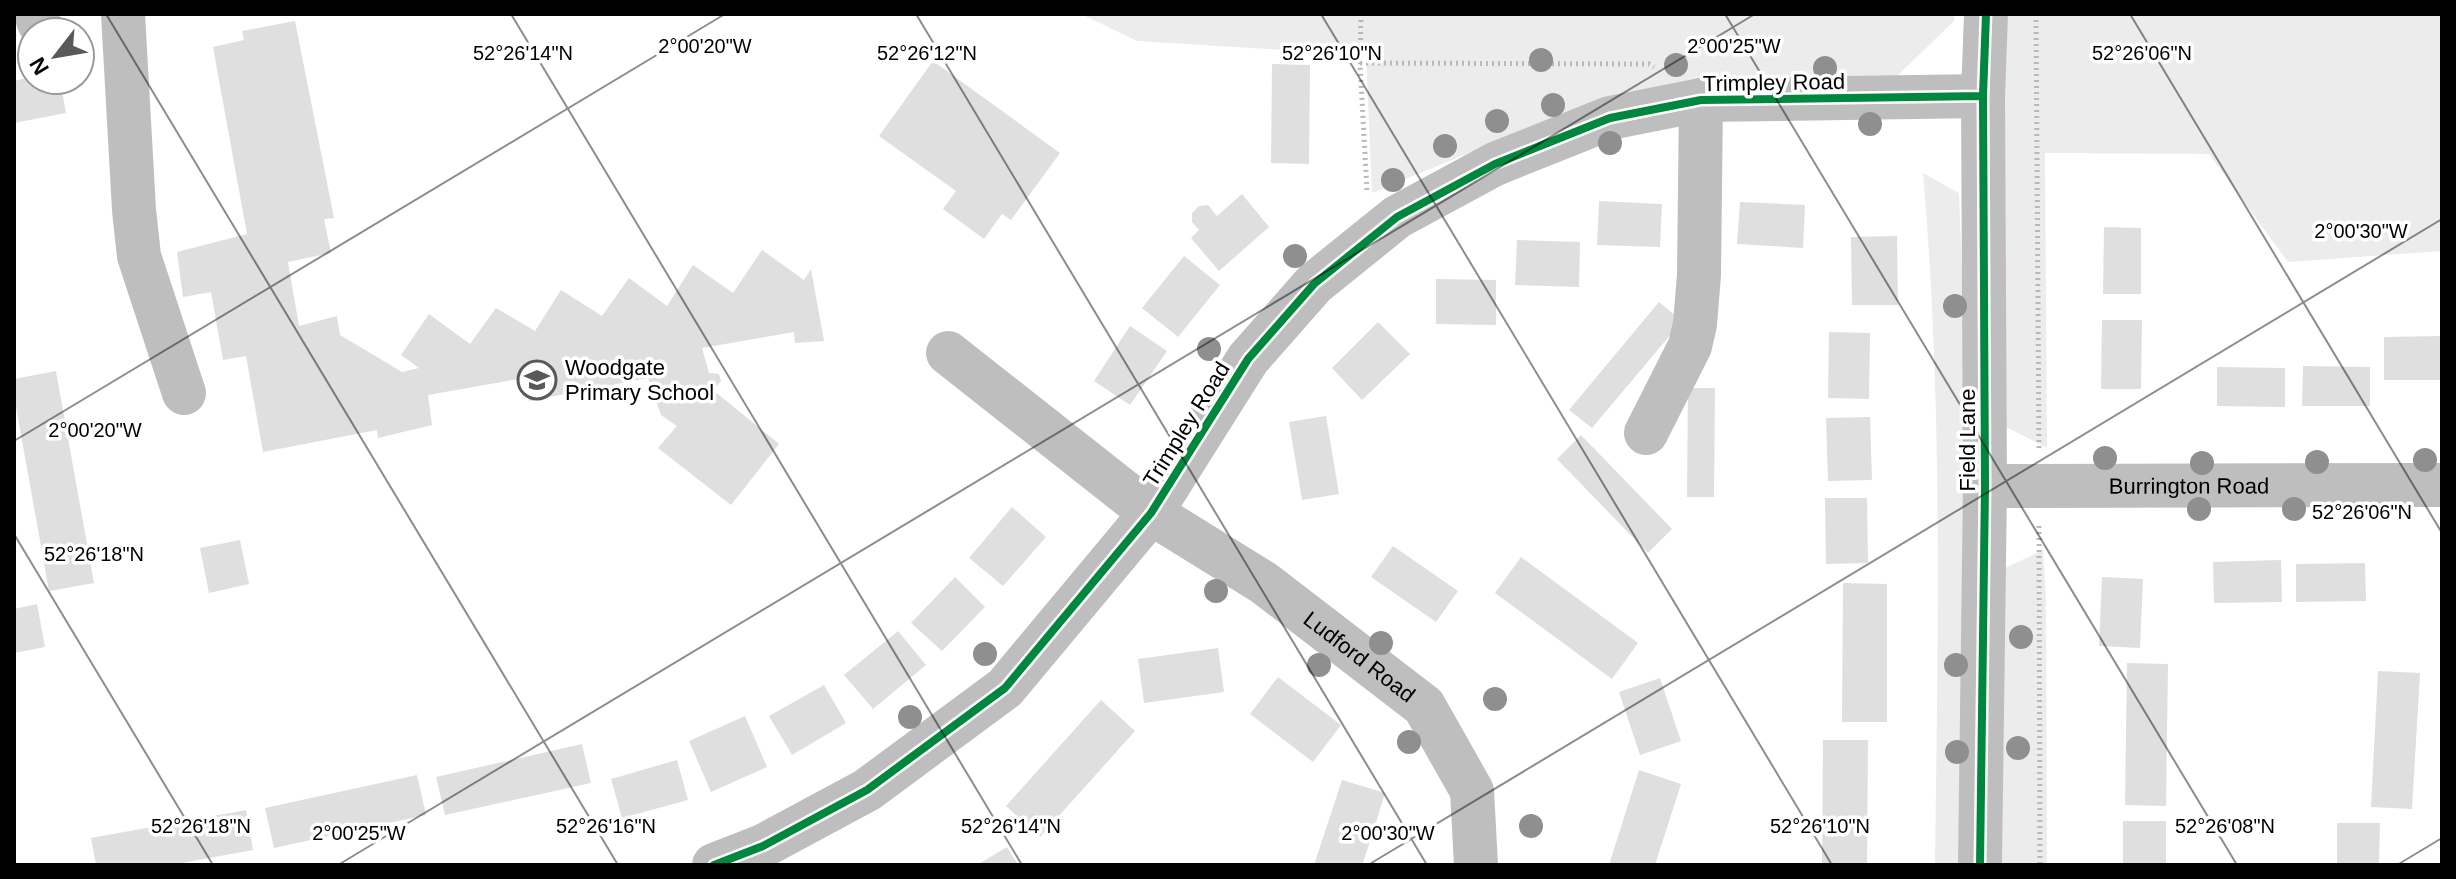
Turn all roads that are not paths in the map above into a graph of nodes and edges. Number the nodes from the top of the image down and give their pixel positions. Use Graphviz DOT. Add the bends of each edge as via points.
graph roads {
  1 [pos="123,14"];
  2 [pos="1986,14"];
  3 [pos="1983,96"];
  4 [pos="1701,100"];
  5 [pos="948,353"];
  6 [pos="184,393"];
  7 [pos="1646,433"];
  8 [pos="2442,485"];
  9 [pos="1985,486"];
  10 [pos="1151,513"];
  11 [pos="714,865"];
  12 [pos="1476,865"];
  13 [pos="1980,865"];
  1 -- 6 [label="street" via="139,256"];
  2 -- 3 [label="street, Field Lane"];
  3 -- 4 [label="street, Trimpley Road"];
  3 -- 9 [label="street, Field Lane"];
  4 -- 7 [label="street" via="1695,324 1690,346"];
  4 -- 10 [label="street, Trimpley Road" via="1610,118 1495,164 1397,217 1314,284 1248,359"];
  5 -- 10 [label="street, Ludford Road"];
  8 -- 9 [label="street, Burrington Road"];
  9 -- 13 [label="street, Field Lane"];
  10 -- 11 [label="street, Trimpley Road" via="1005,688 867,790 763,846"];
  10 -- 12 [label="street, Ludford Road" via="1264,583 1424,706 1472,791"];
}
